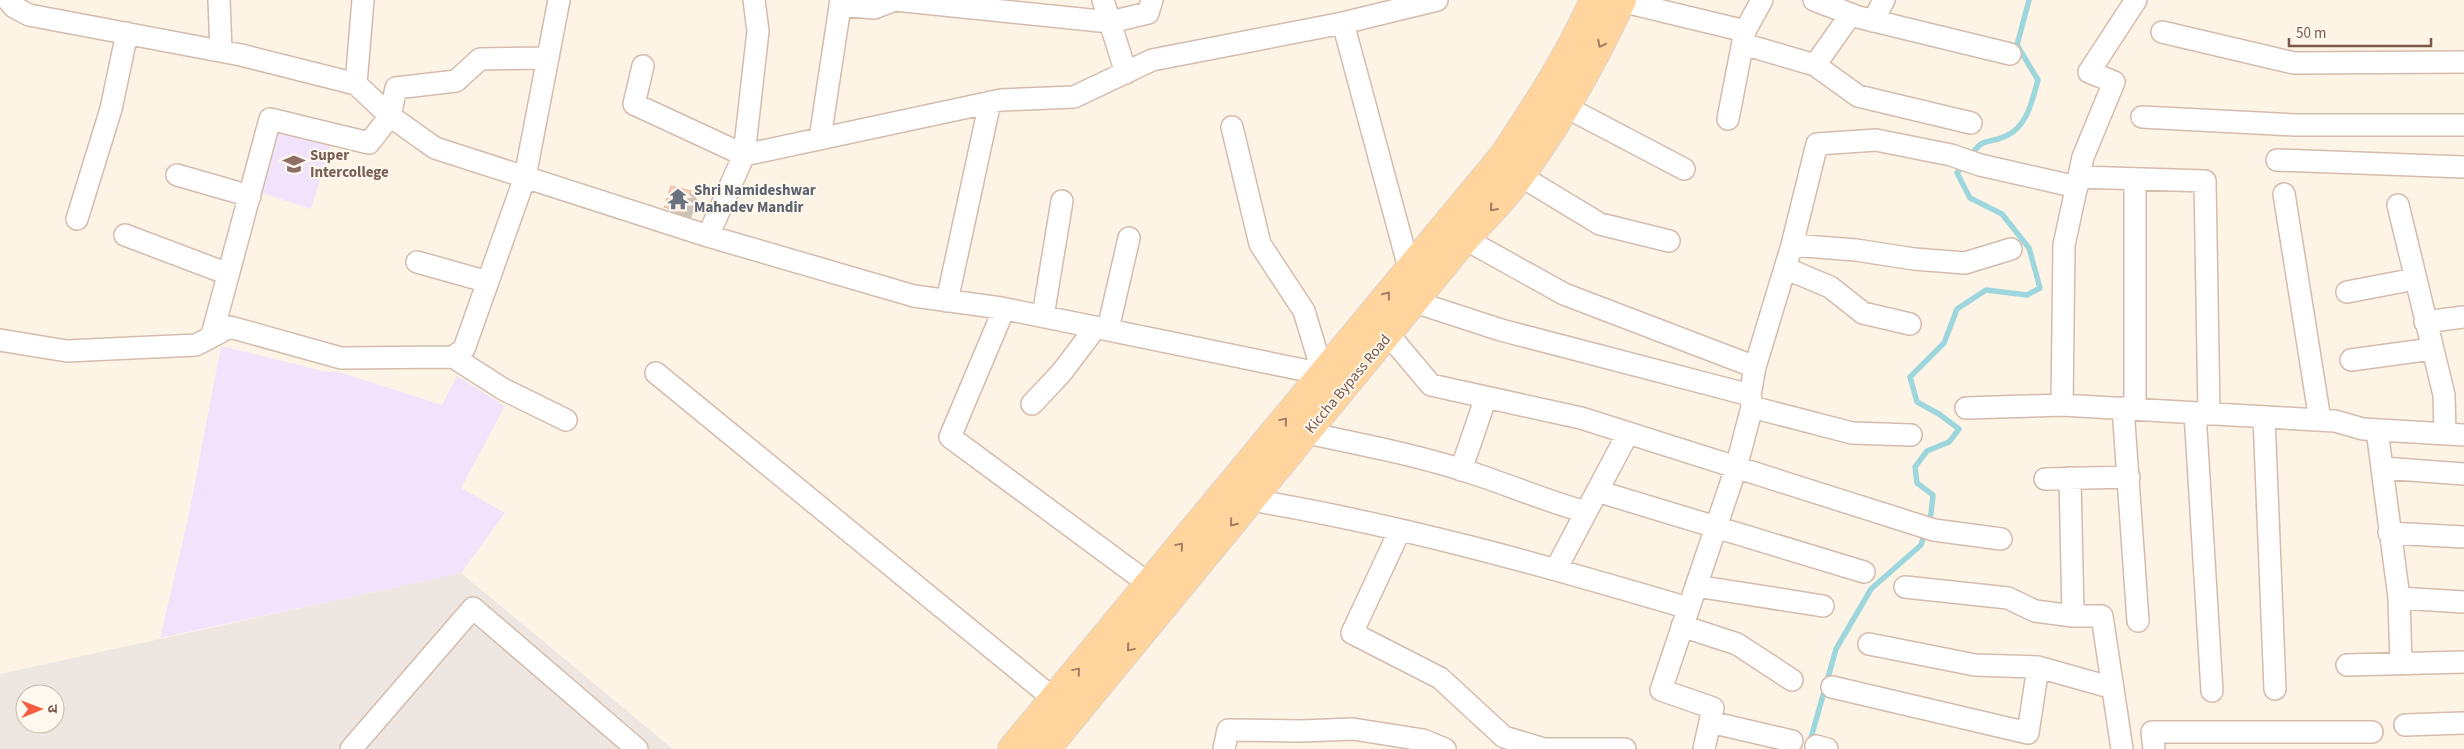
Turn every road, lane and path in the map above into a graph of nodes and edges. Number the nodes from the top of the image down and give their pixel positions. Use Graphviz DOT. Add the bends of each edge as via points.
graph roads {
  1 [pos="8,0"];
  2 [pos="218,0"];
  3 [pos="363,0"];
  4 [pos="559,0"];
  5 [pos="754,0"];
  6 [pos="1103,0"];
  7 [pos="1152,0"];
  8 [pos="1437,0"];
  9 [pos="1594,0"];
  10 [pos="1762,0"];
  11 [pos="1814,0"];
  12 [pos="1884,0"];
  13 [pos="2136,0"];
  14 [pos="1622,1"];
  15 [pos="841,2"];
  16 [pos="1851,14"];
  17 [pos="1873,20"];
  18 [pos="1110,22"];
  19 [pos="1343,23"];
  20 [pos="2162,32"];
  21 [pos="127,33"];
  22 [pos="1744,38"];
  23 [pos="221,51"];
  24 [pos="2010,54"];
  25 [pos="548,58"];
  26 [pos="2464,62"];
  27 [pos="1815,65"];
  28 [pos="643,66"];
  29 [pos="1126,73"];
  30 [pos="356,84"];
  31 [pos="1564,95"];
  32 [pos="990,102"];
  33 [pos="390,116"];
  34 [pos="2142,117"];
  35 [pos="1728,119"];
  36 [pos="1971,123"];
  37 [pos="2464,125"];
  38 [pos="1232,127"];
  39 [pos="820,138"];
  40 [pos="744,155"];
  41 [pos="2277,160"];
  42 [pos="2464,166"];
  43 [pos="1684,169"];
  44 [pos="176,175"];
  45 [pos="1519,175"];
  46 [pos="525,177"];
  47 [pos="2135,180"];
  48 [pos="2078,182"];
  49 [pos="2284,194"];
  50 [pos="250,196"];
  51 [pos="1062,201"];
  52 [pos="2398,205"];
  53 [pos="77,219"];
  54 [pos="125,235"];
  55 [pos="708,236"];
  56 [pos="1129,238"];
  57 [pos="1465,240"];
  58 [pos="1669,241"];
  59 [pos="1792,245"];
  60 [pos="2011,249"];
  61 [pos="417,262"];
  62 [pos="1409,268"];
  63 [pos="1785,268"];
  64 [pos="228,274"];
  65 [pos="2415,279"];
  66 [pos="488,282"];
  67 [pos="2347,292"];
  68 [pos="947,301"];
  69 [pos="1415,302"];
  70 [pos="1004,309"];
  71 [pos="1043,316"];
  72 [pos="2464,317"];
  73 [pos="2425,322"];
  74 [pos="1910,324"];
  75 [pos="1102,328"];
  76 [pos="1388,334"];
  77 [pos="212,335"];
  78 [pos="0,340"];
  79 [pos="2432,349"];
  80 [pos="453,357"];
  81 [pos="2351,360"];
  82 [pos="1755,367"];
  83 [pos="656,374"];
  84 [pos="1332,382"];
  85 [pos="1486,397"];
  86 [pos="1751,401"];
  87 [pos="1032,404"];
  88 [pos="2062,404"];
  89 [pos="1966,408"];
  90 [pos="2129,409"];
  91 [pos="2202,413"];
  92 [pos="2264,417"];
  93 [pos="566,420"];
  94 [pos="2320,420"];
  95 [pos="2377,430"];
  96 [pos="1307,433"];
  97 [pos="1628,433"];
  98 [pos="1910,435"];
  99 [pos="2454,435"];
  100 [pos="1736,468"];
  101 [pos="2383,468"];
  102 [pos="1461,470"];
  103 [pos="2464,474"];
  104 [pos="2128,477"];
  105 [pos="2070,478"];
  106 [pos="2045,479"];
  107 [pos="1597,491"];
  108 [pos="1242,492"];
  109 [pos="1586,512"];
  110 [pos="1717,526"];
  111 [pos="1400,530"];
  112 [pos="2389,533"];
  113 [pos="2464,537"];
  114 [pos="2002,539"];
  115 [pos="1556,569"];
  116 [pos="1864,572"];
  117 [pos="1149,584"];
  118 [pos="1696,586"];
  119 [pos="1905,587"];
  120 [pos="2399,598"];
  121 [pos="2464,602"];
  122 [pos="1823,606"];
  123 [pos="2073,616"];
  124 [pos="1685,617"];
  125 [pos="2138,621"];
  126 [pos="1868,644"];
  127 [pos="2464,662"];
  128 [pos="2401,664"];
  129 [pos="2346,665"];
  130 [pos="2038,667"];
  131 [pos="1792,680"];
  132 [pos="1832,687"];
  133 [pos="2113,688"];
  134 [pos="2274,689"];
  135 [pos="2212,691"];
  136 [pos="1063,708"];
  137 [pos="1710,722"];
  138 [pos="2464,723"];
  139 [pos="2405,725"];
  140 [pos="2372,732"];
  141 [pos="1792,741"];
  142 [pos="1399,743"];
  143 [pos="1036,746"];
  144 [pos="351,749"];
  145 [pos="637,749"];
  146 [pos="1224,749"];
  147 [pos="1445,749"];
  148 [pos="1544,749"];
  149 [pos="1624,749"];
  150 [pos="1704,749"];
  151 [pos="2122,749"];
  152 [pos="2154,749"];
  1 -- 21 [label="street" via="29,15"];
  2 -- 23 [label="street"];
  3 -- 30 [label="street"];
  4 -- 25 [label="street"];
  5 -- 40 [label="street" via="758,31"];
  6 -- 18 [label="street"];
  7 -- 18 [label="street" via="1148,13"];
  8 -- 19 [label="street"];
  9 -- 31 [label="main road" via="1580,32"];
  10 -- 22 [label="street"];
  11 -- 16 [label="street"];
  12 -- 17 [label="street"];
  13 -- 48 [label="street" via="2089,72 2114,82 2083,157"];
  14 -- 22 [label="street"];
  14 -- 31 [label="main road, Kiccha Bypass Road, one-way" via="1601,45"];
  15 -- 18 [label="street" via="874,8 895,0"];
  15 -- 39 [label="street"];
  16 -- 17 [label="street"];
  16 -- 27 [label="street"];
  17 -- 24 [label="street"];
  18 -- 29 [label="street"];
  19 -- 29 [label="street" via="1152,60"];
  19 -- 62 [label="street"];
  20 -- 26 [label="street" via="2294,63"];
  21 -- 23 [label="street"];
  21 -- 53 [label="street" via="111,109"];
  22 -- 27 [label="street"];
  22 -- 35 [label="street"];
  23 -- 30 [label="street"];
  25 -- 33 [label="street" via="480,59 456,81 396,88"];
  25 -- 46 [label="street"];
  27 -- 36 [label="street" via="1858,96"];
  28 -- 40 [label="street" via="634,104"];
  29 -- 32 [label="street" via="1074,97"];
  30 -- 33 [label="street"];
  31 -- 43 [label="street"];
  31 -- 45 [label="main road, Kiccha Bypass Road"];
  31 -- 62 [label="main road" via="1504,155"];
  32 -- 39 [label="street"];
  32 -- 68 [label="street"];
  33 -- 46 [label="street" via="435,148"];
  33 -- 50 [label="street" via="369,143 270,119"];
  34 -- 37 [label="street" via="2295,125"];
  38 -- 84 [label="street" via="1260,244 1304,311"];
  39 -- 40 [label="street"];
  40 -- 55 [label="street"];
  41 -- 42 [label="street"];
  44 -- 50 [label="street"];
  45 -- 57 [label="main road, Kiccha Bypass Road, one-way"];
  45 -- 58 [label="street" via="1600,224"];
  46 -- 55 [label="street"];
  46 -- 66 [label="street"];
  47 -- 48 [label="street"];
  47 -- 90 [label="street"];
  47 -- 91 [label="street" via="2205,181"];
  48 -- 59 [label="street" via="1980,165 1951,155 1876,140 1817,144"];
  48 -- 88 [label="street" via="2064,245"];
  49 -- 94 [label="street"];
  50 -- 64 [label="street"];
  51 -- 71 [label="street"];
  52 -- 65 [label="street"];
  54 -- 64 [label="street"];
  55 -- 68 [label="street" via="914,296"];
  56 -- 75 [label="street"];
  57 -- 69 [label="main road, Kiccha Bypass Road"];
  57 -- 82 [label="street" via="1564,294"];
  59 -- 60 [label="street" via="1965,262"];
  59 -- 63 [label="street"];
  61 -- 66 [label="street"];
  84 -- 62 [label="main road, one-way"];
  63 -- 74 [label="street" via="1830,287 1863,312"];
  63 -- 82 [label="street"];
  64 -- 77 [label="street"];
  65 -- 67 [label="street"];
  65 -- 73 [label="street"];
  66 -- 80 [label="street" via="464,348"];
  68 -- 70 [label="street"];
  69 -- 76 [label="main road, Kiccha Bypass Road"];
  69 -- 86 [label="street" via="1501,330"];
  70 -- 71 [label="street"];
  70 -- 117 [label="street" via="950,437"];
  71 -- 75 [label="street"];
  72 -- 73 [label="street"];
  73 -- 79 [label="street"];
  75 -- 84 [label="street"];
  75 -- 87 [label="street"];
  76 -- 84 [label="main road, Kiccha Bypass Road"];
  76 -- 85 [label="street" via="1431,385"];
  77 -- 78 [label="street" via="196,345 67,351"];
  77 -- 80 [label="street" via="230,327 341,358"];
  79 -- 81 [label="street"];
  79 -- 99 [label="street"];
  80 -- 93 [label="street" via="503,389"];
  82 -- 86 [label="street"];
  83 -- 136 [label="street"];
  84 -- 96 [label="main road, Kiccha Bypass Road"];
  108 -- 84 [label="main road, one-way"];
  85 -- 97 [label="street" via="1581,418"];
  85 -- 102 [label="street"];
  86 -- 98 [label="street" via="1852,433"];
  86 -- 100 [label="street"];
  88 -- 89 [label="street"];
  88 -- 90 [label="street"];
  90 -- 91 [label="street"];
  90 -- 104 [label="street"];
  91 -- 92 [label="street"];
  91 -- 135 [label="street"];
  92 -- 94 [label="street"];
  92 -- 134 [label="street"];
  94 -- 95 [label="street"];
  95 -- 99 [label="street"];
  95 -- 101 [label="street"];
  96 -- 102 [label="street" via="1411,455"];
  96 -- 108 [label="main road, Kiccha Bypass Road"];
  97 -- 100 [label="street"];
  97 -- 107 [label="street"];
  100 -- 110 [label="street"];
  100 -- 114 [label="street" via="1924,527"];
  101 -- 103 [label="street"];
  101 -- 112 [label="street"];
  102 -- 109 [label="street"];
  104 -- 105 [label="street"];
  104 -- 125 [label="street"];
  105 -- 106 [label="street"];
  105 -- 123 [label="street"];
  107 -- 109 [label="street"];
  107 -- 110 [label="street"];
  108 -- 111 [label="street"];
  117 -- 108 [label="main road, one-way"];
  108 -- 136 [label="main road, Kiccha Bypass Road, one-way"];
  109 -- 115 [label="street"];
  110 -- 116 [label="street"];
  110 -- 118 [label="street"];
  111 -- 115 [label="street"];
  111 -- 148 [label="street" via="1352,633 1440,678 1504,737"];
  112 -- 113 [label="street"];
  112 -- 120 [label="street"];
  115 -- 124 [label="street"];
  136 -- 117 [label="main road, one-way"];
  118 -- 122 [label="street"];
  118 -- 124 [label="street"];
  119 -- 123 [label="street" via="2008,598 2034,611"];
  120 -- 121 [label="street"];
  120 -- 128 [label="street"];
  123 -- 133 [label="street" via="2102,616"];
  124 -- 131 [label="street" via="1737,644"];
  124 -- 137 [label="street" via="1661,690 1713,708"];
  126 -- 130 [label="street" via="1975,665"];
  127 -- 128 [label="street"];
  128 -- 129 [label="street"];
  130 -- 132 [label="street" via="2028,733"];
  130 -- 133 [label="street"];
  133 -- 151 [label="street"];
  136 -- 143 [label="main road, Kiccha Bypass Road"];
  137 -- 141 [label="street"];
  137 -- 150 [label="street"];
  138 -- 139 [label="street"];
  140 -- 152 [label="street" via="2152,732"];
  142 -- 146 [label="street" via="1353,729 1228,730"];
  142 -- 147 [label="street" via="1423,740"];
  144 -- 145 [label="street" via="473,608"];
  148 -- 149 [label="street"];
}
